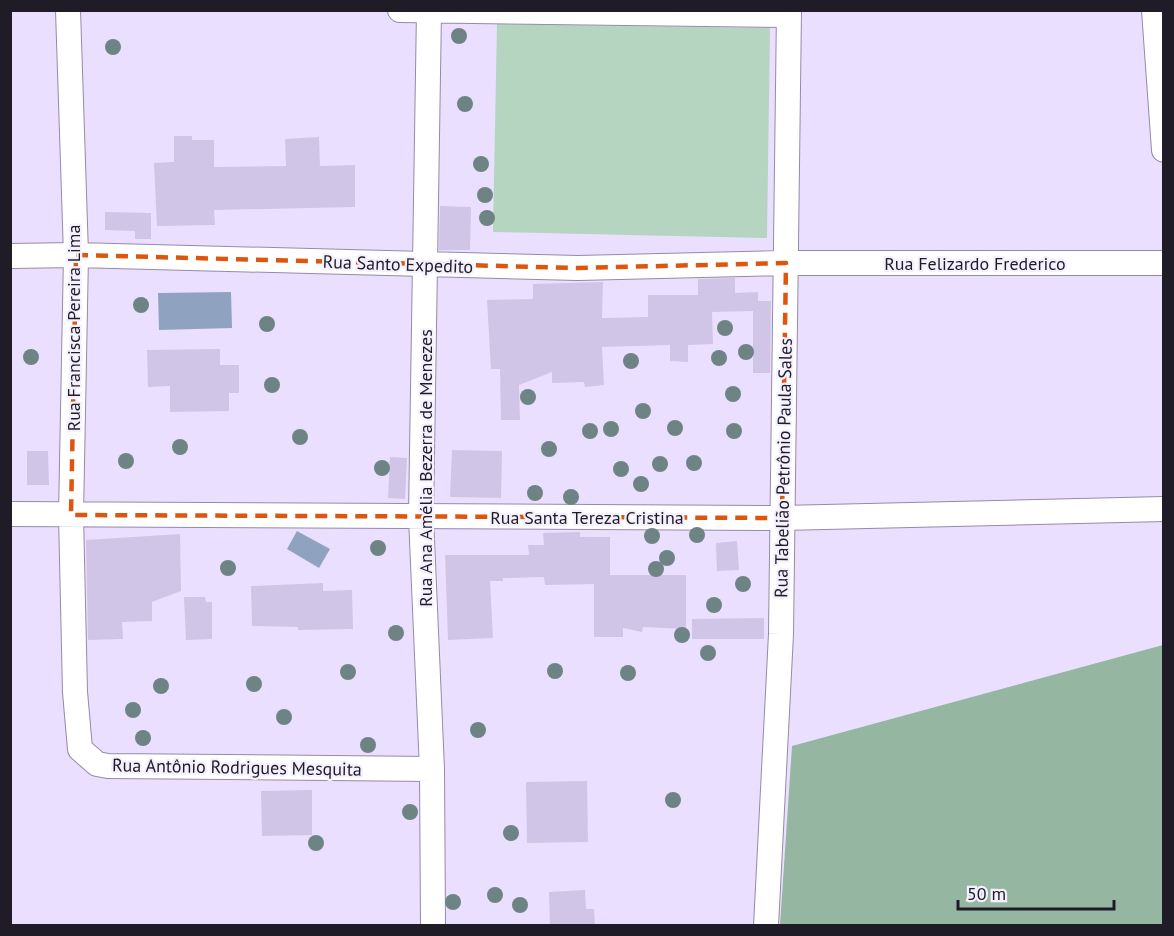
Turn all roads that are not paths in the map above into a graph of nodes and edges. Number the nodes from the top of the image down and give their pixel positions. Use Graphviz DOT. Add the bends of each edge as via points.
graph roads {
  1 [pos="68,10"];
  2 [pos="400,10"];
  3 [pos="1154,10"];
  4 [pos="429,11"];
  5 [pos="789,13"];
  6 [pos="1164,150"];
  7 [pos="76,255"];
  8 [pos="10,256"];
  9 [pos="1164,263"];
  10 [pos="786,264"];
  11 [pos="426,265"];
  12 [pos="1164,509"];
  13 [pos="10,514"];
  14 [pos="71,515"];
  15 [pos="421,517"];
  16 [pos="782,518"];
  17 [pos="75,645"];
  18 [pos="432,769"];
  19 [pos="433,926"];
  20 [pos="766,926"];
  1 -- 7 [label="street, Rua Francisca Pereira Lima"];
  2 -- 4 [label="street"];
  3 -- 6 [label="street"];
  4 -- 5 [label="street"];
  4 -- 11 [label="street, Rua Ana Amélia Bezerra de Menezes"];
  5 -- 10 [label="street, Rua Tabelião Petrônio Paula Sales"];
  7 -- 8 [label="street, Rua Santo Expedito"];
  7 -- 11 [label="street, Rua Santo Expedito"];
  7 -- 14 [label="street, Rua Francisca Pereira Lima"];
  9 -- 10 [label="street, Rua Felizardo Frederico"];
  10 -- 11 [label="street, Rua Santo Expedito" via="578,268"];
  10 -- 16 [label="street, Rua Tabelião Petrônio Paula Sales"];
  11 -- 15 [label="street, Rua Ana Amélia Bezerra de Menezes"];
  12 -- 16 [label="street, Rua Santa Tereza Cristina"];
  13 -- 14 [label="street, Rua Santa Tereza Cristina"];
  14 -- 15 [label="street, Rua Santa Tereza Cristina"];
  14 -- 17 [label="street, Rua Francisca Pereira Lima"];
  15 -- 16 [label="street, Rua Santa Tereza Cristina"];
  15 -- 18 [label="street, Rua Ana Amélia Bezerra de Menezes"];
  16 -- 20 [label="street, Rua Tabelião Petrônio Paula Sales" via="781,634"];
  17 -- 18 [label="street, Rua Antônio Rodrigues Mesquita" via="80,749 98,764"];
  18 -- 19 [label="street, Rua Ana Amélia Bezerra de Menezes"];
}
